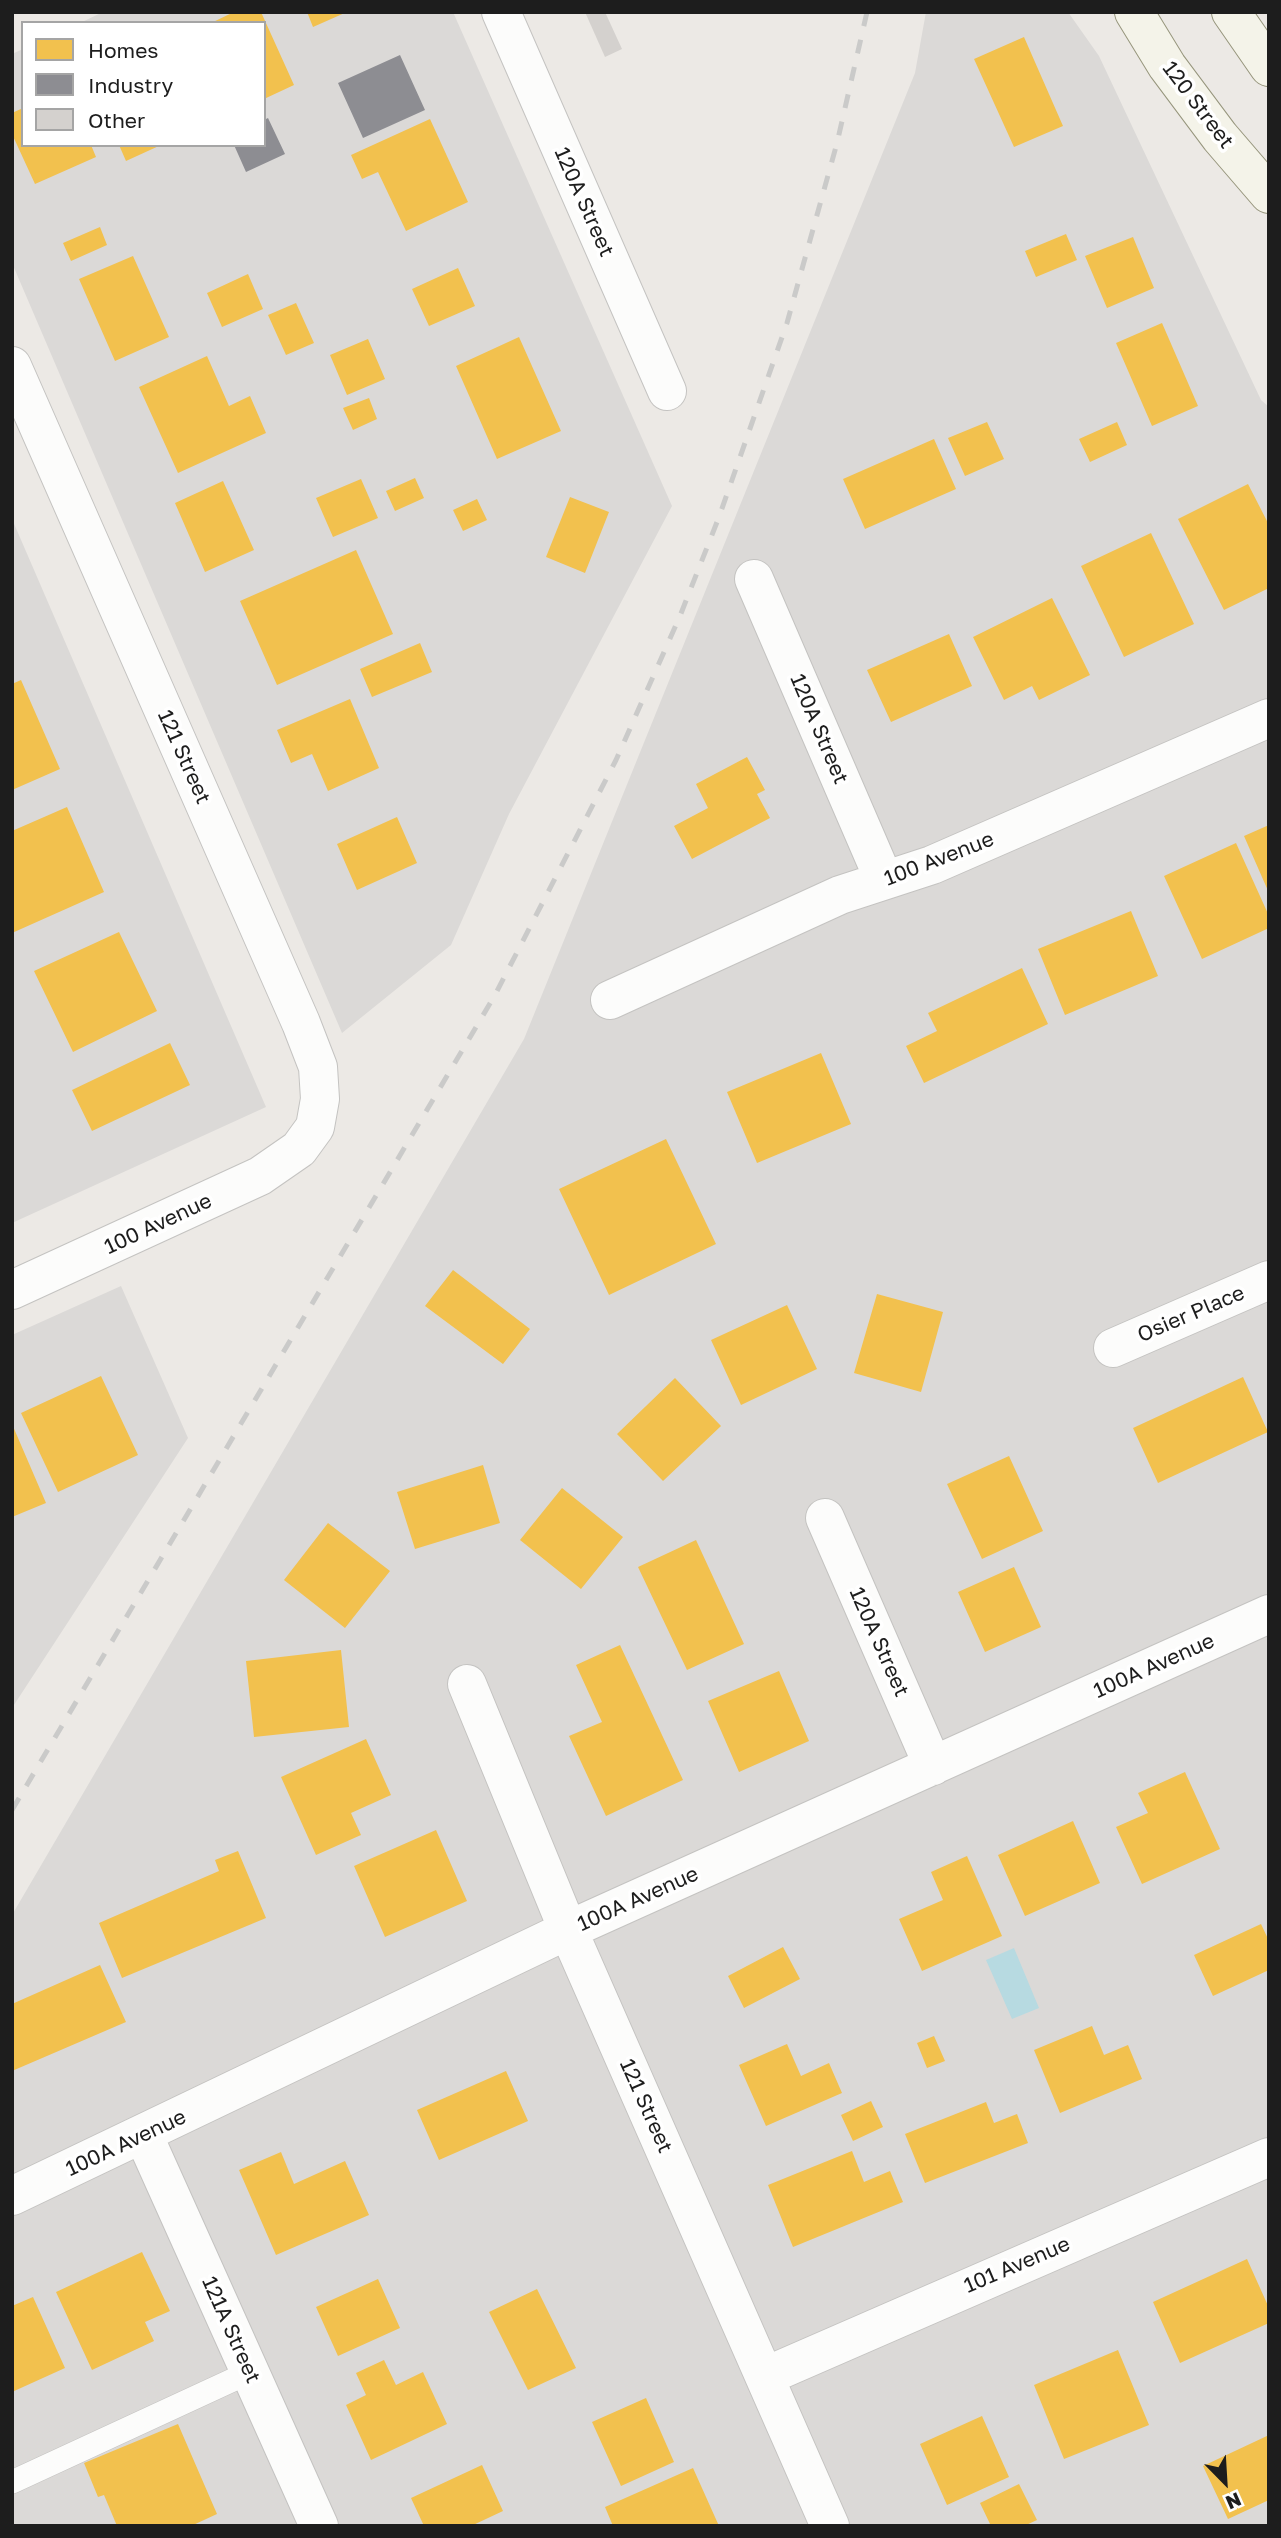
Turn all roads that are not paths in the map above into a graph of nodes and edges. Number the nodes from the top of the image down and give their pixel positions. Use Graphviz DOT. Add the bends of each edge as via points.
graph roads {
  1 [pos="501,12"];
  2 [pos="1134,12"];
  3 [pos="1231,12"];
  4 [pos="1269,67"];
  5 [pos="1269,194"];
  6 [pos="12,366"];
  7 [pos="667,391"];
  8 [pos="754,579"];
  9 [pos="1269,718"];
  10 [pos="884,880"];
  11 [pos="610,1000"];
  12 [pos="299,1149"];
  13 [pos="1269,1280"];
  14 [pos="12,1290"];
  15 [pos="1113,1348"];
  16 [pos="825,1518"];
  17 [pos="1269,1614"];
  18 [pos="467,1685"];
  19 [pos="933,1766"];
  20 [pos="568,1930"];
  21 [pos="144,2134"];
  22 [pos="1269,2157"];
  23 [pos="12,2196"];
  24 [pos="250,2372"];
  25 [pos="766,2376"];
  26 [pos="12,2482"];
  27 [pos="319,2526"];
  28 [pos="830,2526"];
  1 -- 7 [label="street, 120A Street"];
  2 -- 5 [label="main road, 120 Street" via="1167,65"];
  3 -- 4 [label="main road"];
  6 -- 12 [label="street, 121 Street" via="318,1067 320,1099 315,1127"];
  8 -- 10 [label="street, 120A Street"];
  9 -- 10 [label="street, 100 Avenue" via="945,859"];
  10 -- 11 [label="street, 100 Avenue" via="840,895"];
  12 -- 14 [label="street, 100 Avenue" via="260,1176"];
  13 -- 15 [label="street, Osier Place"];
  16 -- 19 [label="street, 120A Street"];
  17 -- 19 [label="street, 100A Avenue"];
  18 -- 20 [label="street, 121 Street"];
  19 -- 20 [label="street, 100A Avenue"];
  20 -- 21 [label="street, 100A Avenue"];
  20 -- 25 [label="street, 121 Street"];
  21 -- 23 [label="street, 100A Avenue"];
  21 -- 24 [label="street, 121A Street"];
  22 -- 25 [label="street, 101 Avenue"];
  24 -- 26 [label="lane"];
  24 -- 27 [label="street, 121A Street"];
  25 -- 28 [label="street, 121 Street"];
}
